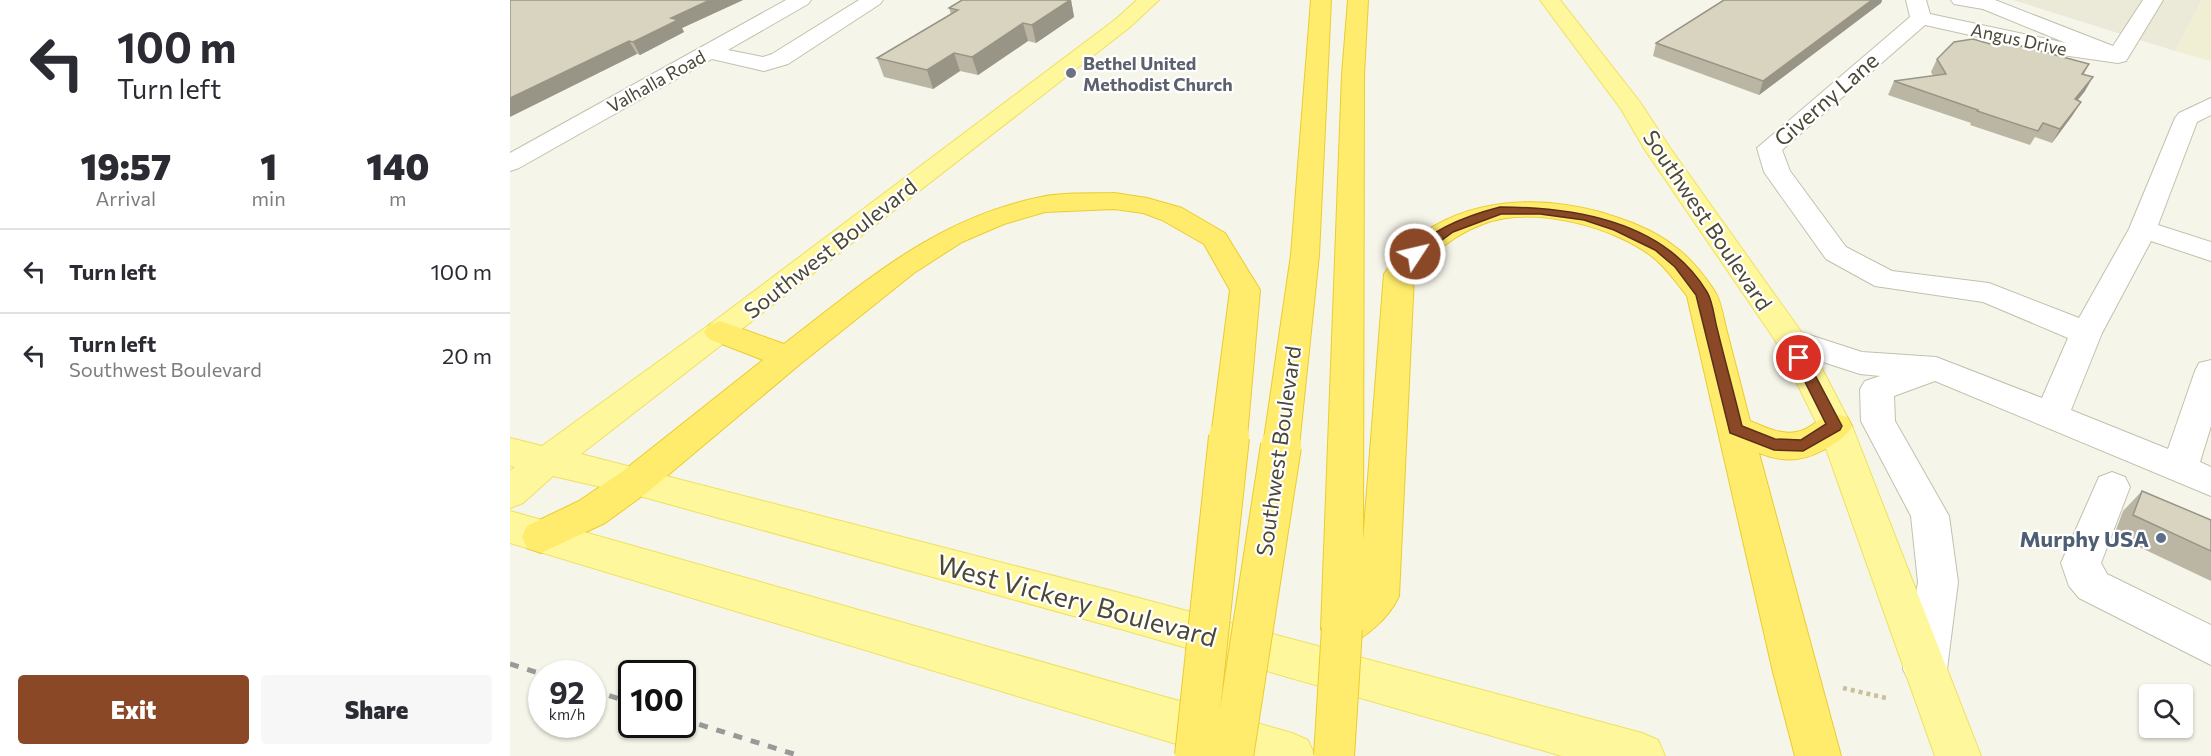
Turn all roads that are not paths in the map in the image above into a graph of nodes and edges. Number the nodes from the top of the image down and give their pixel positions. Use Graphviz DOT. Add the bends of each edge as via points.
graph roads {
  1 [pos="801,0"];
  2 [pos="873,0"];
  3 [pos="1149,0"];
  4 [pos="1322,0"];
  5 [pos="1358,0"];
  6 [pos="1550,0"];
  7 [pos="1961,0"];
  8 [pos="2153,0"];
  9 [pos="1918,9"];
  10 [pos="709,52"];
  11 [pos="2118,56"];
  12 [pos="2211,105"];
  13 [pos="510,163"];
  14 [pos="2143,229"];
  15 [pos="2211,252"];
  16 [pos="720,332"];
  17 [pos="2086,333"];
  18 [pos="1791,340"];
  19 [pos="788,357"];
  20 [pos="1936,368"];
  21 [pos="2211,371"];
  22 [pos="2052,415"];
  23 [pos="1834,426"];
  24 [pos="1736,429"];
  25 [pos="2128,447"];
  26 [pos="510,452"];
  27 [pos="545,462"];
  28 [pos="2180,469"];
  29 [pos="636,481"];
  30 [pos="2211,482"];
  31 [pos="510,493"];
  32 [pos="525,532"];
  33 [pos="1342,629"];
  34 [pos="2211,646"];
  35 [pos="1924,669"];
  36 [pos="1195,756"];
  37 [pos="1233,756"];
  38 [pos="1292,756"];
  39 [pos="1334,756"];
  40 [pos="1642,756"];
  41 [pos="1818,756"];
  42 [pos="1958,756"];
  1 -- 10 [label="street, Valhalla Road"];
  2 -- 10 [label="street" via="764,64"];
  3 -- 16 [label="main road, Southwest Boulevard"];
  4 -- 37 [label="highway, Southwest Boulevard, bridge" via="1305,255 1281,447"];
  5 -- 33 [label="highway" via="1353,75"];
  6 -- 18 [label="main road, Southwest Boulevard" via="1632,107"];
  7 -- 11 [label="street, Angus Drive" via="1987,4"];
  8 -- 11 [label="street"];
  9 -- 11 [label="street, Angus Drive" via="2055,48"];
  9 -- 17 [label="street, Giverny Lane" via="1769,148 1777,172 1836,253 1885,279 1989,293"];
  10 -- 13 [label="street, Valhalla Road"];
  12 -- 14 [label="street" via="2187,118"];
  14 -- 15 [label="street"];
  14 -- 17 [label="street"];
  16 -- 19 [label="highway"];
  16 -- 27 [label="main road, Southwest Boulevard"];
  17 -- 22 [label="street"];
  18 -- 20 [label="street" via="1860,363"];
  18 -- 23 [label="main road, Southwest Boulevard"];
  19 -- 29 [label="highway"];
  19 -- 36 [label="highway, bridge" via="904,267 952,236 994,218 1043,204 1114,201 1147,206 1172,214 1215,239 1245,290"];
  20 -- 22 [label="street"];
  20 -- 35 [label="street" via="1877,389 1878,421 1930,516 1938,582"];
  21 -- 28 [label="street"];
  22 -- 25 [label="street"];
  23 -- 24 [label="highway" via="1803,446 1774,445"];
  23 -- 35 [label="main road, Southwest Boulevard"];
  24 -- 33 [label="highway" via="1702,295 1679,265 1659,248 1586,217 1540,210 1500,211 1449,230 1415,254 1399,274 1379,596"];
  24 -- 41 [label="highway"];
  25 -- 28 [label="street"];
  25 -- 34 [label="street" via="2127,493 2081,563 2083,574 2093,586"];
  26 -- 27 [label="main road, West Vickery Boulevard"];
  27 -- 29 [label="main road, West Vickery Boulevard"];
  27 -- 31 [label="main road, Southwest Boulevard"];
  28 -- 30 [label="street"];
  29 -- 32 [label="highway" via="592,512"];
  29 -- 40 [label="main road, West Vickery Boulevard"];
  32 -- 38 [label="main road"];
  33 -- 39 [label="highway, bridge"];
  35 -- 42 [label="main road, Southwest Boulevard"];
}
